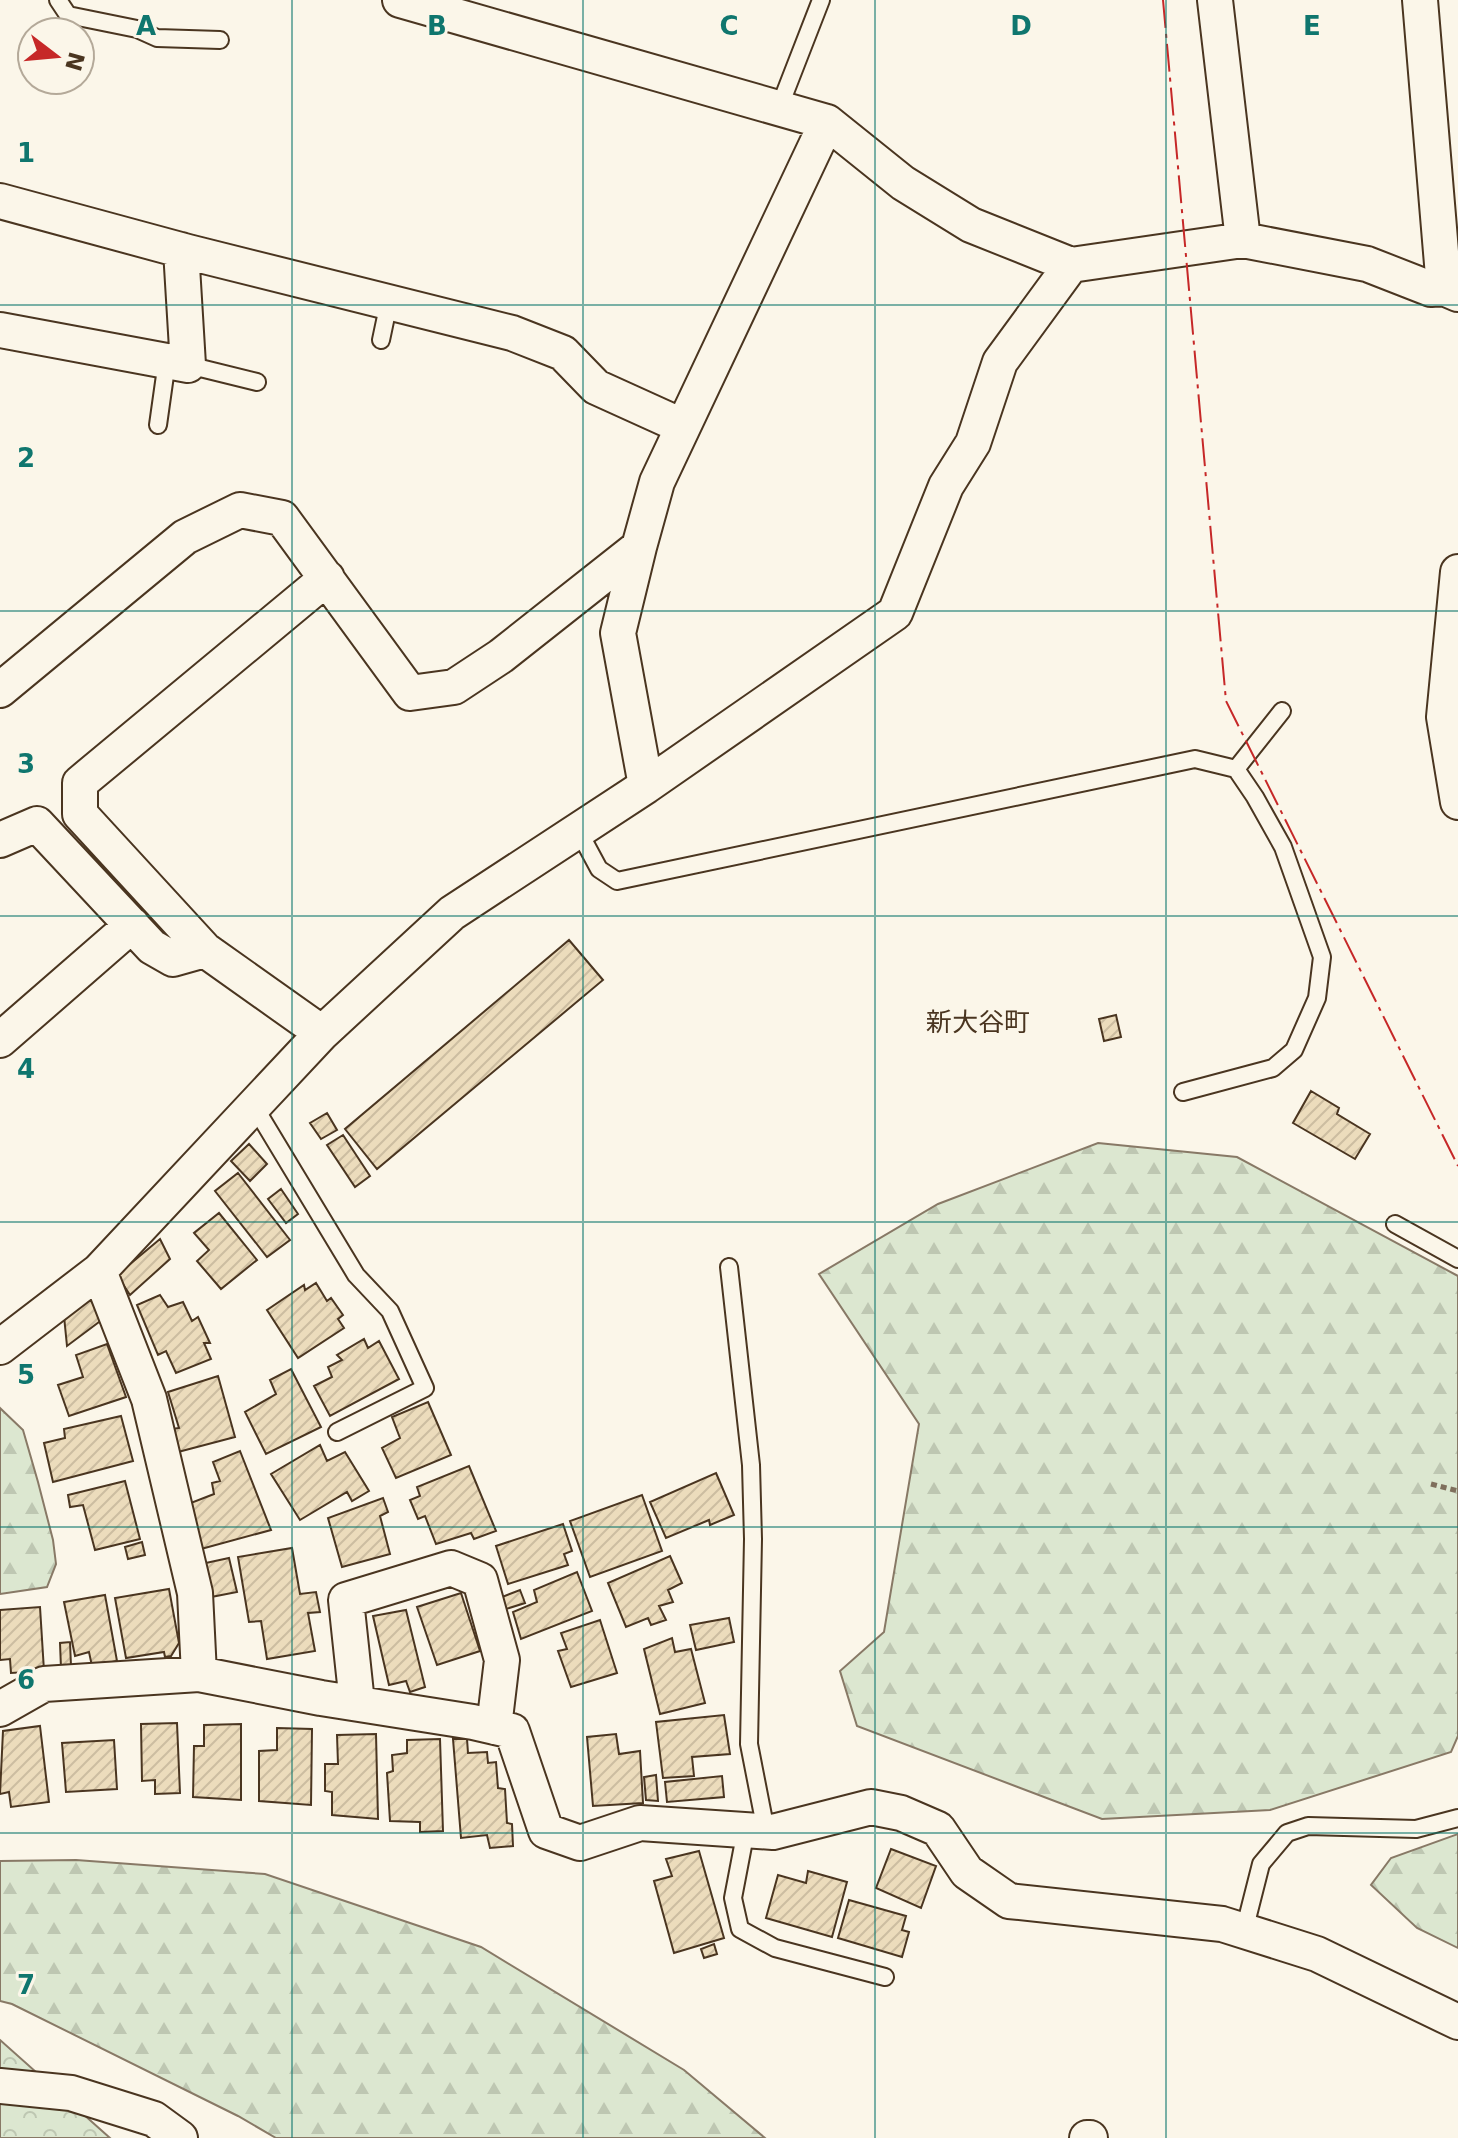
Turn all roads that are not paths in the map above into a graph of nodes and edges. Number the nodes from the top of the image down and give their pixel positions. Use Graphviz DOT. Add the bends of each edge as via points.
graph roads {
  1 [pos="58,0"];
  2 [pos="400,0"];
  3 [pos="821,0"];
  4 [pos="1215,0"];
  5 [pos="1420,0"];
  6 [pos="220,40"];
  7 [pos="779,108"];
  8 [pos="827,122"];
  9 [pos="0,201"];
  10 [pos="1243,240"];
  11 [pos="181,250"];
  12 [pos="1071,265"];
  13 [pos="1451,291"];
  14 [pos="389,302"];
  15 [pos="0,330"];
  16 [pos="381,340"];
  17 [pos="178,363"];
  18 [pos="257,382"];
  19 [pos="158,425"];
  20 [pos="682,426"];
  21 [pos="639,547"];
  22 [pos="327,578"];
  23 [pos="1458,580"];
  24 [pos="0,690"];
  25 [pos="1282,711"];
  26 [pos="1236,769"];
  27 [pos="646,786"];
  28 [pos="1458,802"];
  29 [pos="578,830"];
  30 [pos="0,840"];
  31 [pos="132,925"];
  32 [pos="205,950"];
  33 [pos="322,1033"];
  34 [pos="0,1040"];
  35 [pos="1183,1092"];
  36 [pos="254,1106"];
  37 [pos="1395,1224"];
  38 [pos="1458,1259"];
  39 [pos="729,1267"];
  40 [pos="99,1271"];
  41 [pos="0,1347"];
  42 [pos="337,1432"];
  43 [pos="199,1674"];
  44 [pos="357,1703"];
  45 [pos="0,1709"];
  46 [pos="494,1727"];
  47 [pos="1458,1818"];
  48 [pos="756,1831"];
  49 [pos="1244,1931"];
  50 [pos="885,1977"];
  51 [pos="1458,2022"];
  52 [pos="0,2086"];
  53 [pos="180,2138"];
  1 -- 6 [label="lane" via="68,15 157,38"];
  2 -- 7 [label="street"];
  3 -- 7 [label="lane"];
  4 -- 10 [label="street"];
  5 -- 13 [label="street"];
  7 -- 8 [label="street"];
  8 -- 12 [label="street" via="903,183 971,225"];
  8 -- 20 [label="street"];
  9 -- 11 [label="street"];
  10 -- 12 [label="street"];
  10 -- 13 [label="street" via="1367,264 1431,289"];
  11 -- 14 [label="street"];
  11 -- 17 [label="street"];
  12 -- 27 [label="street" via="1000,362 973,443 946,486 895,613"];
  14 -- 16 [label="lane"];
  14 -- 20 [label="street" via="512,333 563,353 596,387"];
  15 -- 17 [label="street"];
  17 -- 18 [label="lane"];
  17 -- 19 [label="lane"];
  20 -- 21 [label="street" via="657,482"];
  21 -- 22 [label="street" via="454,687 410,693"];
  21 -- 27 [label="street" via="618,633"];
  22 -- 24 [label="street" via="282,518 240,510 185,537"];
  22 -- 32 [label="street" via="80,783 80,814"];
  23 -- 28 [label="street" via="1444,717"];
  25 -- 26 [label="lane"];
  26 -- 29 [label="lane" via="1195,759 617,881 599,869"];
  26 -- 35 [label="lane" via="1283,847 1293,874 1322,957 1317,998 1294,1050 1273,1068"];
  27 -- 29 [label="street"];
  29 -- 33 [label="street" via="452,913"];
  30 -- 31 [label="street" via="37,824"];
  31 -- 32 [label="street" via="152,947 173,959"];
  31 -- 34 [label="street"];
  32 -- 33 [label="street"];
  33 -- 36 [label="street"];
  36 -- 40 [label="street"];
  36 -- 42 [label="lane" via="356,1275 390,1311 425,1388"];
  37 -- 38 [label="lane"];
  39 -- 48 [label="lane" via="751,1465 749,1744"];
  40 -- 41 [label="street"];
  40 -- 43 [label="street" via="149,1399 195,1593"];
  43 -- 44 [label="street"];
  43 -- 45 [label="street" via="44,1684"];
  44 -- 46 [label="street"];
  44 -- 46 [label="street" via="346,1600 451,1568 480,1580 495,1633 502,1660"];
  46 -- 48 [label="street" via="512,1731 546,1831 580,1843 640,1823"];
  47 -- 49 [label="lane" via="1416,1829 1308,1826 1287,1833 1261,1864"];
  48 -- 49 [label="street" via="871,1807 901,1813 938,1829 967,1872 1009,1901 1222,1924"];
  48 -- 50 [label="lane" via="733,1898 740,1929 775,1948"];
  49 -- 51 [label="street" via="1317,1954"];
  52 -- 53 [label="street" via="71,2093 154,2119"];
}
